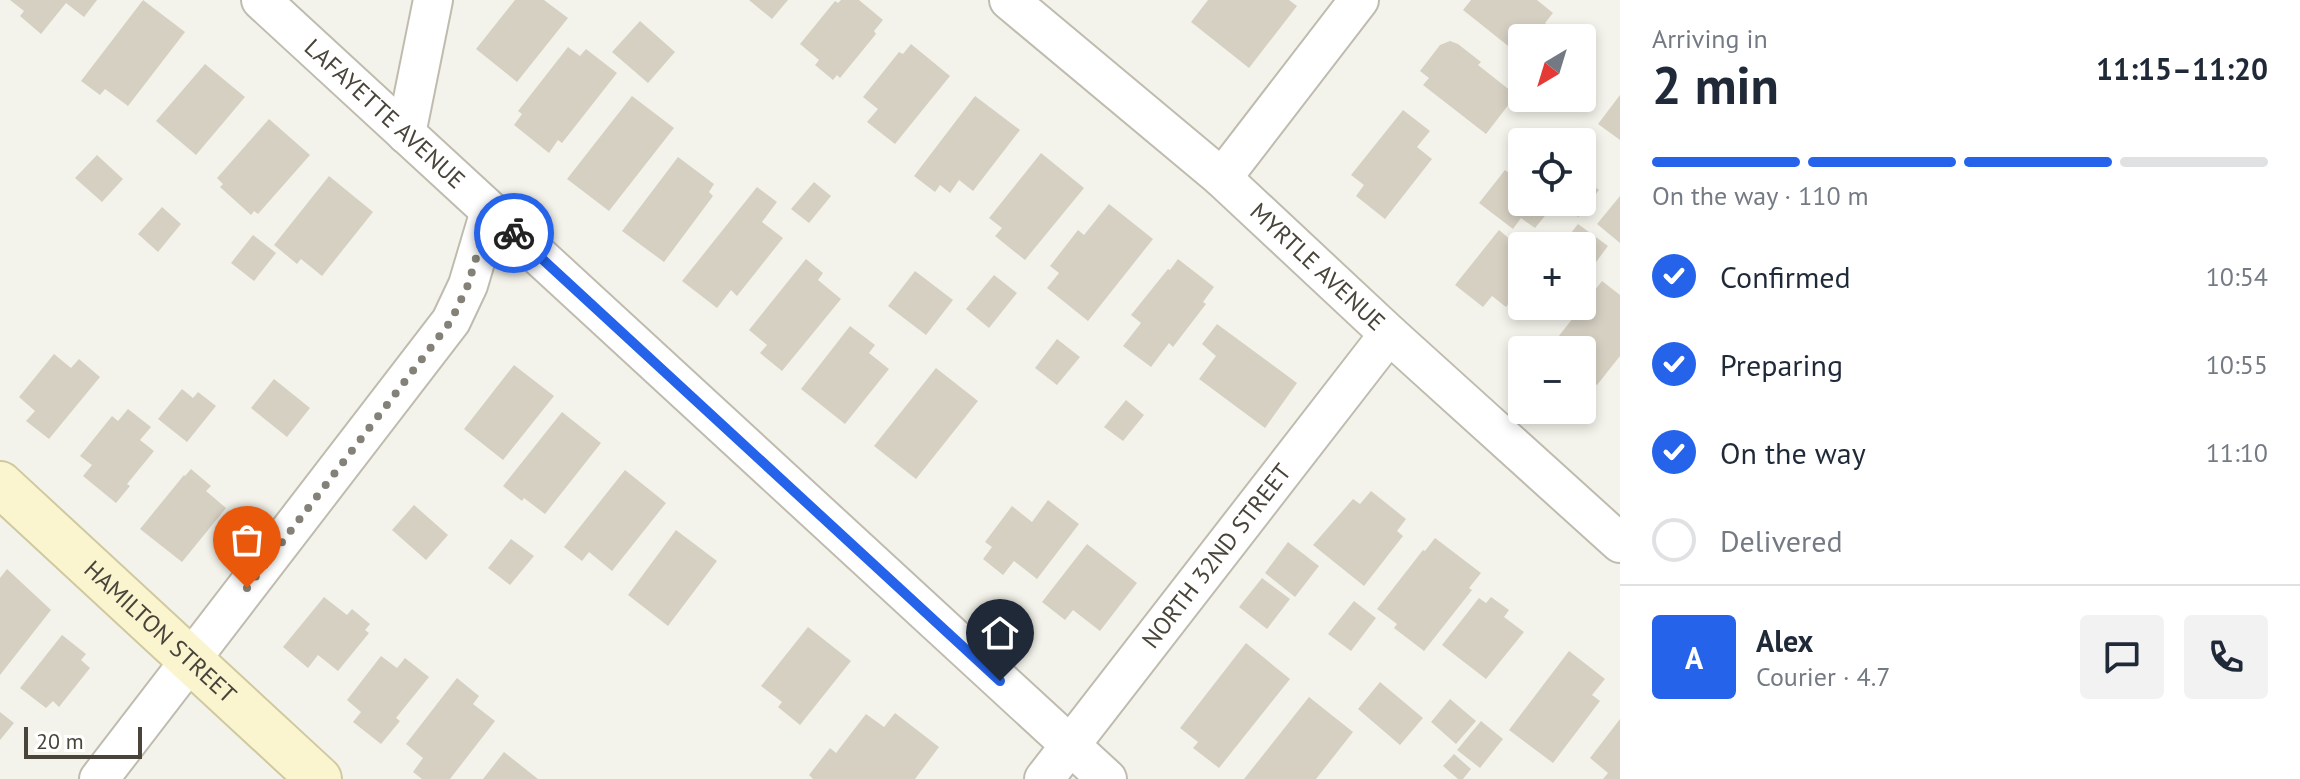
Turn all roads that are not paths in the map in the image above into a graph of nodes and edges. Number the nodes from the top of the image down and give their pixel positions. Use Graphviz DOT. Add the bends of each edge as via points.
graph roads {
  1 [pos="261,0"];
  2 [pos="433,0"];
  3 [pos="1009,0"];
  4 [pos="1359,0"];
  5 [pos="406,134"];
  6 [pos="1222,178"];
  7 [pos="490,211"];
  8 [pos="1389,334"];
  9 [pos="0,484"];
  10 [pos="1618,536"];
  11 [pos="191,662"];
  12 [pos="1070,745"];
  13 [pos="99,779"];
  14 [pos="319,779"];
  15 [pos="1044,779"];
  16 [pos="1107,779"];
  1 -- 5 [label="street, LAFAYETTE AVENUE"];
  2 -- 5 [label="street"];
  3 -- 6 [label="street, MYRTLE AVENUE"];
  4 -- 6 [label="street"];
  5 -- 7 [label="street, LAFAYETTE AVENUE"];
  6 -- 8 [label="street, MYRTLE AVENUE"];
  7 -- 11 [label="street" via="451,321"];
  7 -- 12 [label="street, LAFAYETTE AVENUE"];
  8 -- 10 [label="street, MYRTLE AVENUE"];
  8 -- 12 [label="street, NORTH 32ND STREET"];
  9 -- 11 [label="main road, HAMILTON STREET"];
  11 -- 13 [label="street"];
  11 -- 14 [label="main road, HAMILTON STREET"];
  12 -- 15 [label="street, NORTH 32ND STREET"];
  12 -- 16 [label="street, LAFAYETTE AVENUE"];
}
